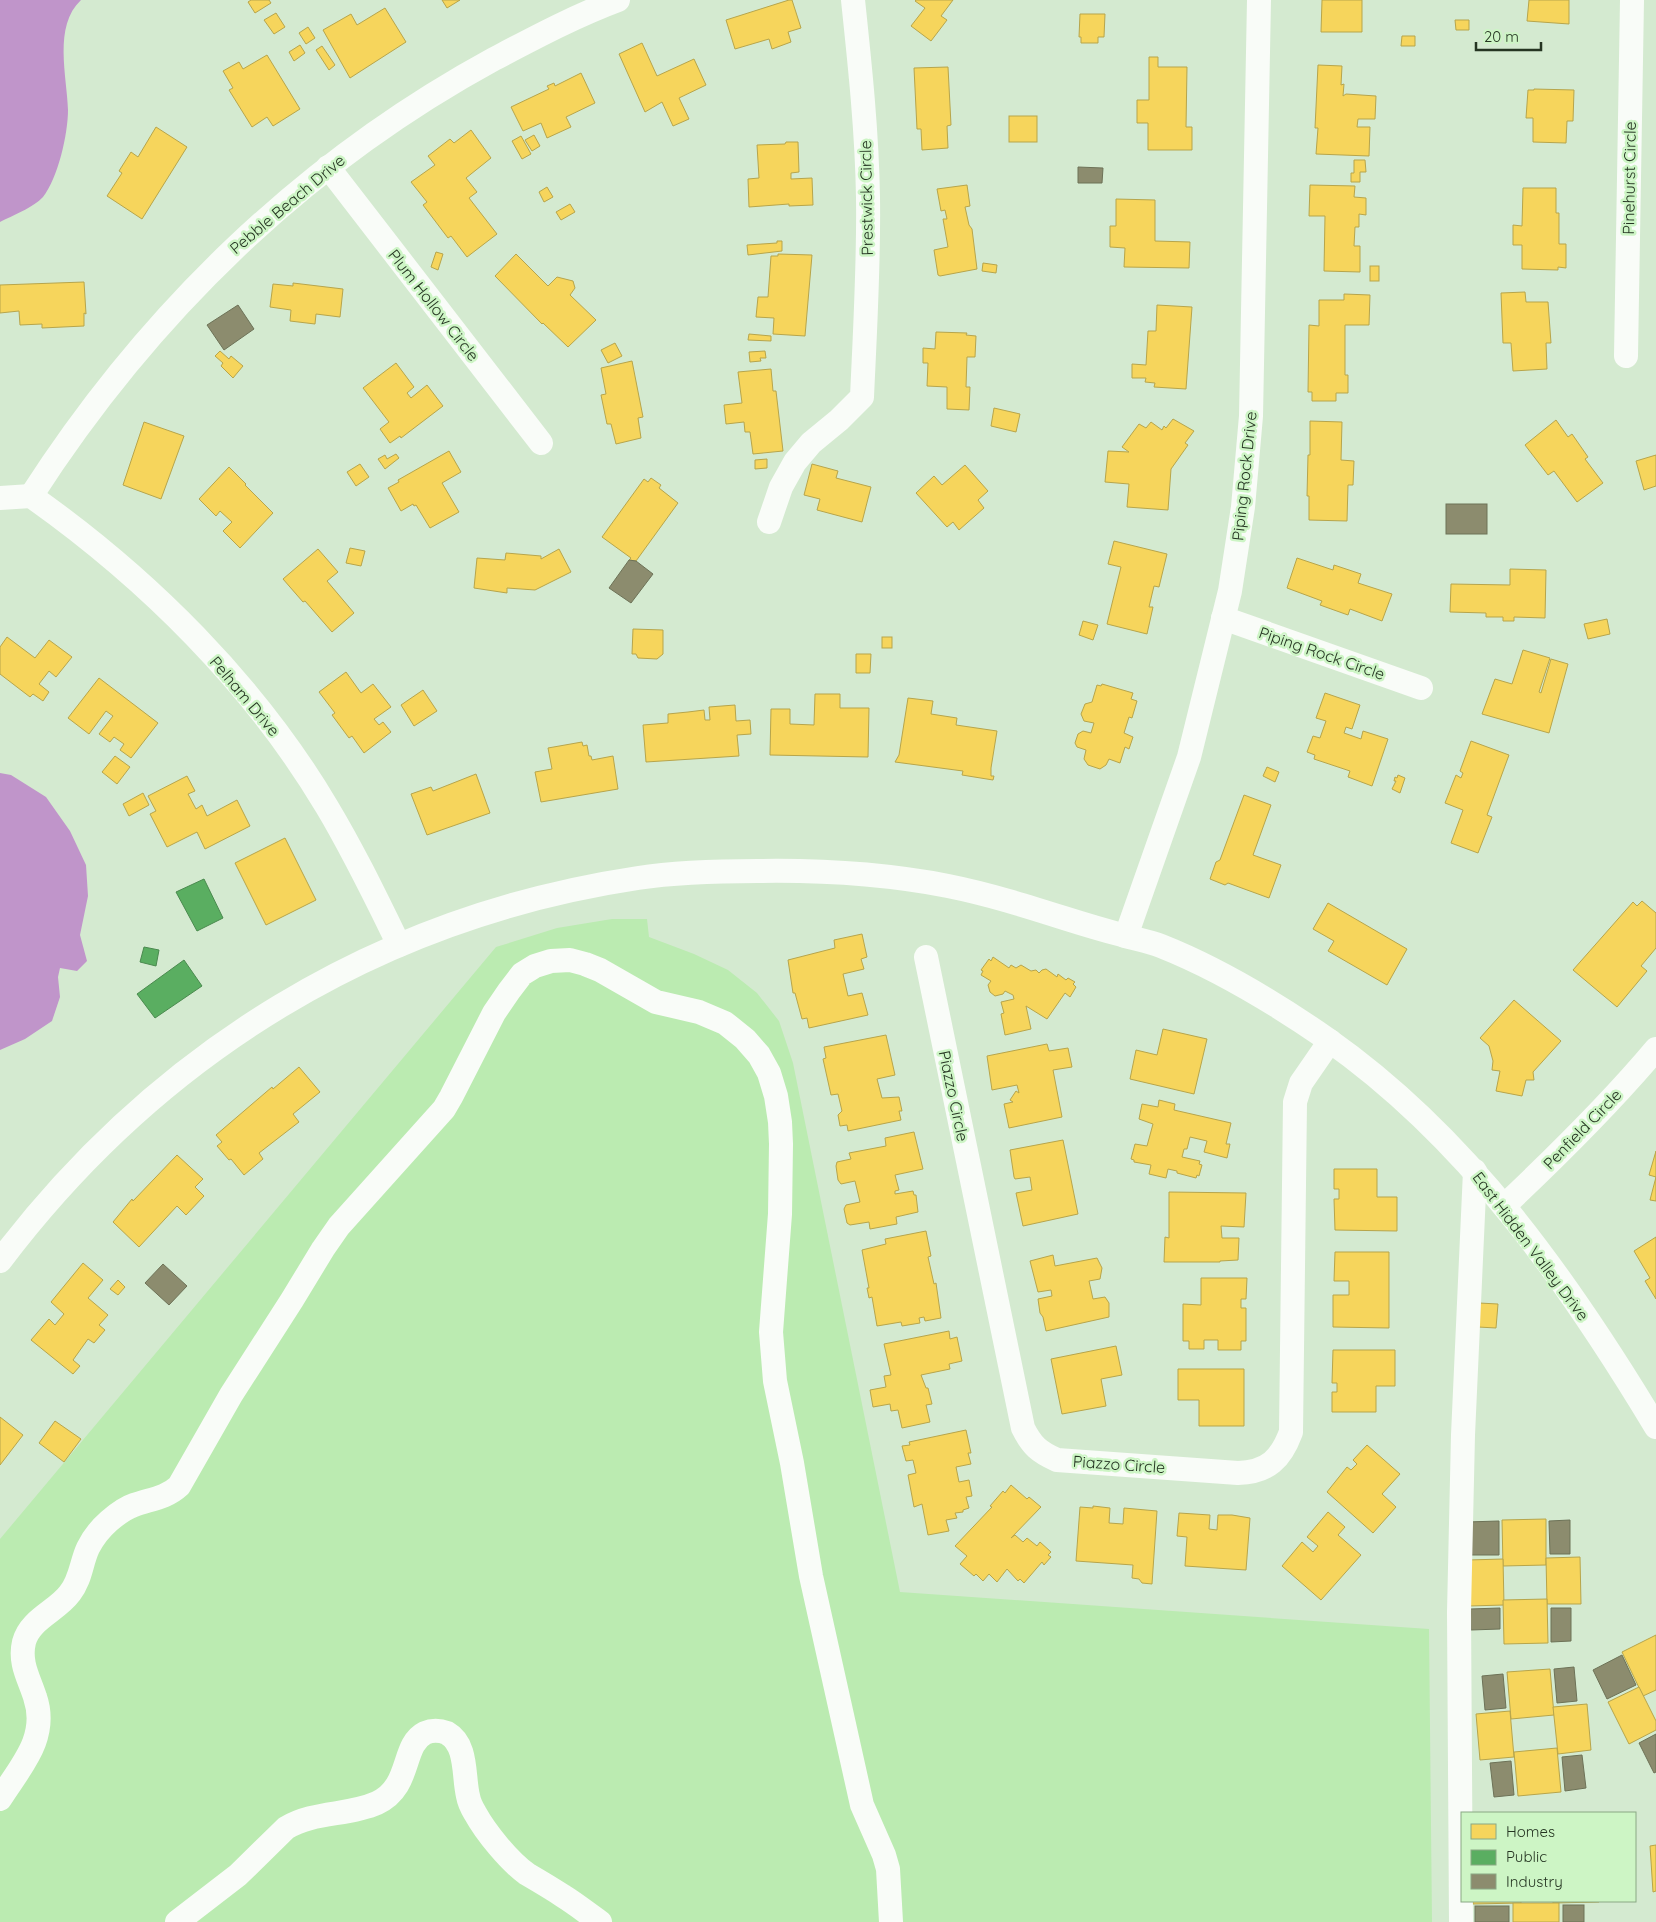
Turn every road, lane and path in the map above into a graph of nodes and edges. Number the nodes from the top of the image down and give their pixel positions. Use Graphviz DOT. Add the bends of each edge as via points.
graph roads {
  1 [pos="618,0"];
  2 [pos="853,0"];
  3 [pos="1259,0"];
  4 [pos="1632,0"];
  5 [pos="328,167"];
  6 [pos="1626,356"];
  7 [pos="541,443"];
  8 [pos="31,496"];
  9 [pos="0,498"];
  10 [pos="769,522"];
  11 [pos="1223,618"];
  12 [pos="1421,688"];
  13 [pos="1126,936"];
  14 [pos="399,945"];
  15 [pos="926,956"];
  16 [pos="1330,1041"];
  17 [pos="1656,1049"];
  18 [pos="1475,1171"];
  19 [pos="1504,1206"];
  20 [pos="0,1261"];
  21 [pos="1656,1427"];
  22 [pos="0,1799"];
  23 [pos="177,1922"];
  24 [pos="600,1922"];
  25 [pos="891,1922"];
  26 [pos="1460,1922"];
  1 -- 5 [label="street, Pebble Beach Drive" via="532,39 462,77 396,118"];
  2 -- 10 [label="street, Prestwick Circle" via="868,197 862,397 794,462"];
  3 -- 11 [label="street, Piping Rock Drive" via="1251,416 1243,507"];
  4 -- 6 [label="street, Pinehurst Circle"];
  5 -- 7 [label="street, Plum Hollow Circle"];
  5 -- 8 [label="street, Pebble Beach Drive" via="202,279 145,341 96,402"];
  8 -- 9 [label="street"];
  8 -- 14 [label="street, Pelham Drive" via="126,570 238,683 326,805 365,873"];
  11 -- 12 [label="street, Piping Rock Circle"];
  11 -- 13 [label="street, Piping Rock Drive" via="1189,757"];
  13 -- 14 [label="street, East Hidden Valley Drive" via="1011,901 946,886 800,870 643,877 588,886 502,906"];
  13 -- 16 [label="street, East Hidden Valley Drive" via="1157,944 1217,972"];
  14 -- 20 [label="street, East Hidden Valley Drive" via="333,976 275,1009 224,1042 162,1089 60,1188"];
  15 -- 16 [label="street, Piazzo Circle" via="1023,1428 1030,1442 1057,1460 1248,1473 1276,1460 1285,1448 1290,1432 1295,1102 1301,1083"];
  16 -- 18 [label="street, East Hidden Valley Drive" via="1425,1120"];
  17 -- 19 [label="street, Penfield Circle" via="1572,1142"];
  18 -- 19 [label="street, East Hidden Valley Drive"];
  18 -- 26 [label="street" via="1459,1612"];
  19 -- 21 [label="street, East Hidden Valley Drive" via="1614,1357"];
  22 -- 25 [label="street" via="38,1736 39,1710 22,1657 31,1629 74,1589 88,1548 108,1521 133,1505 170,1494 179,1486 322,1249 444,1109 494,1013 522,974 552,960 570,960 600,970 656,1002 699,1012 725,1023 746,1038 769,1073 776,1096 781,1144 780,1214 771,1332 774,1381 811,1576 862,1805 888,1869"];
  23 -- 24 [label="street" via="238,1875 296,1822 362,1808 391,1794 400,1783 417,1739 433,1730 442,1731 457,1743 470,1805 514,1862"];
}
